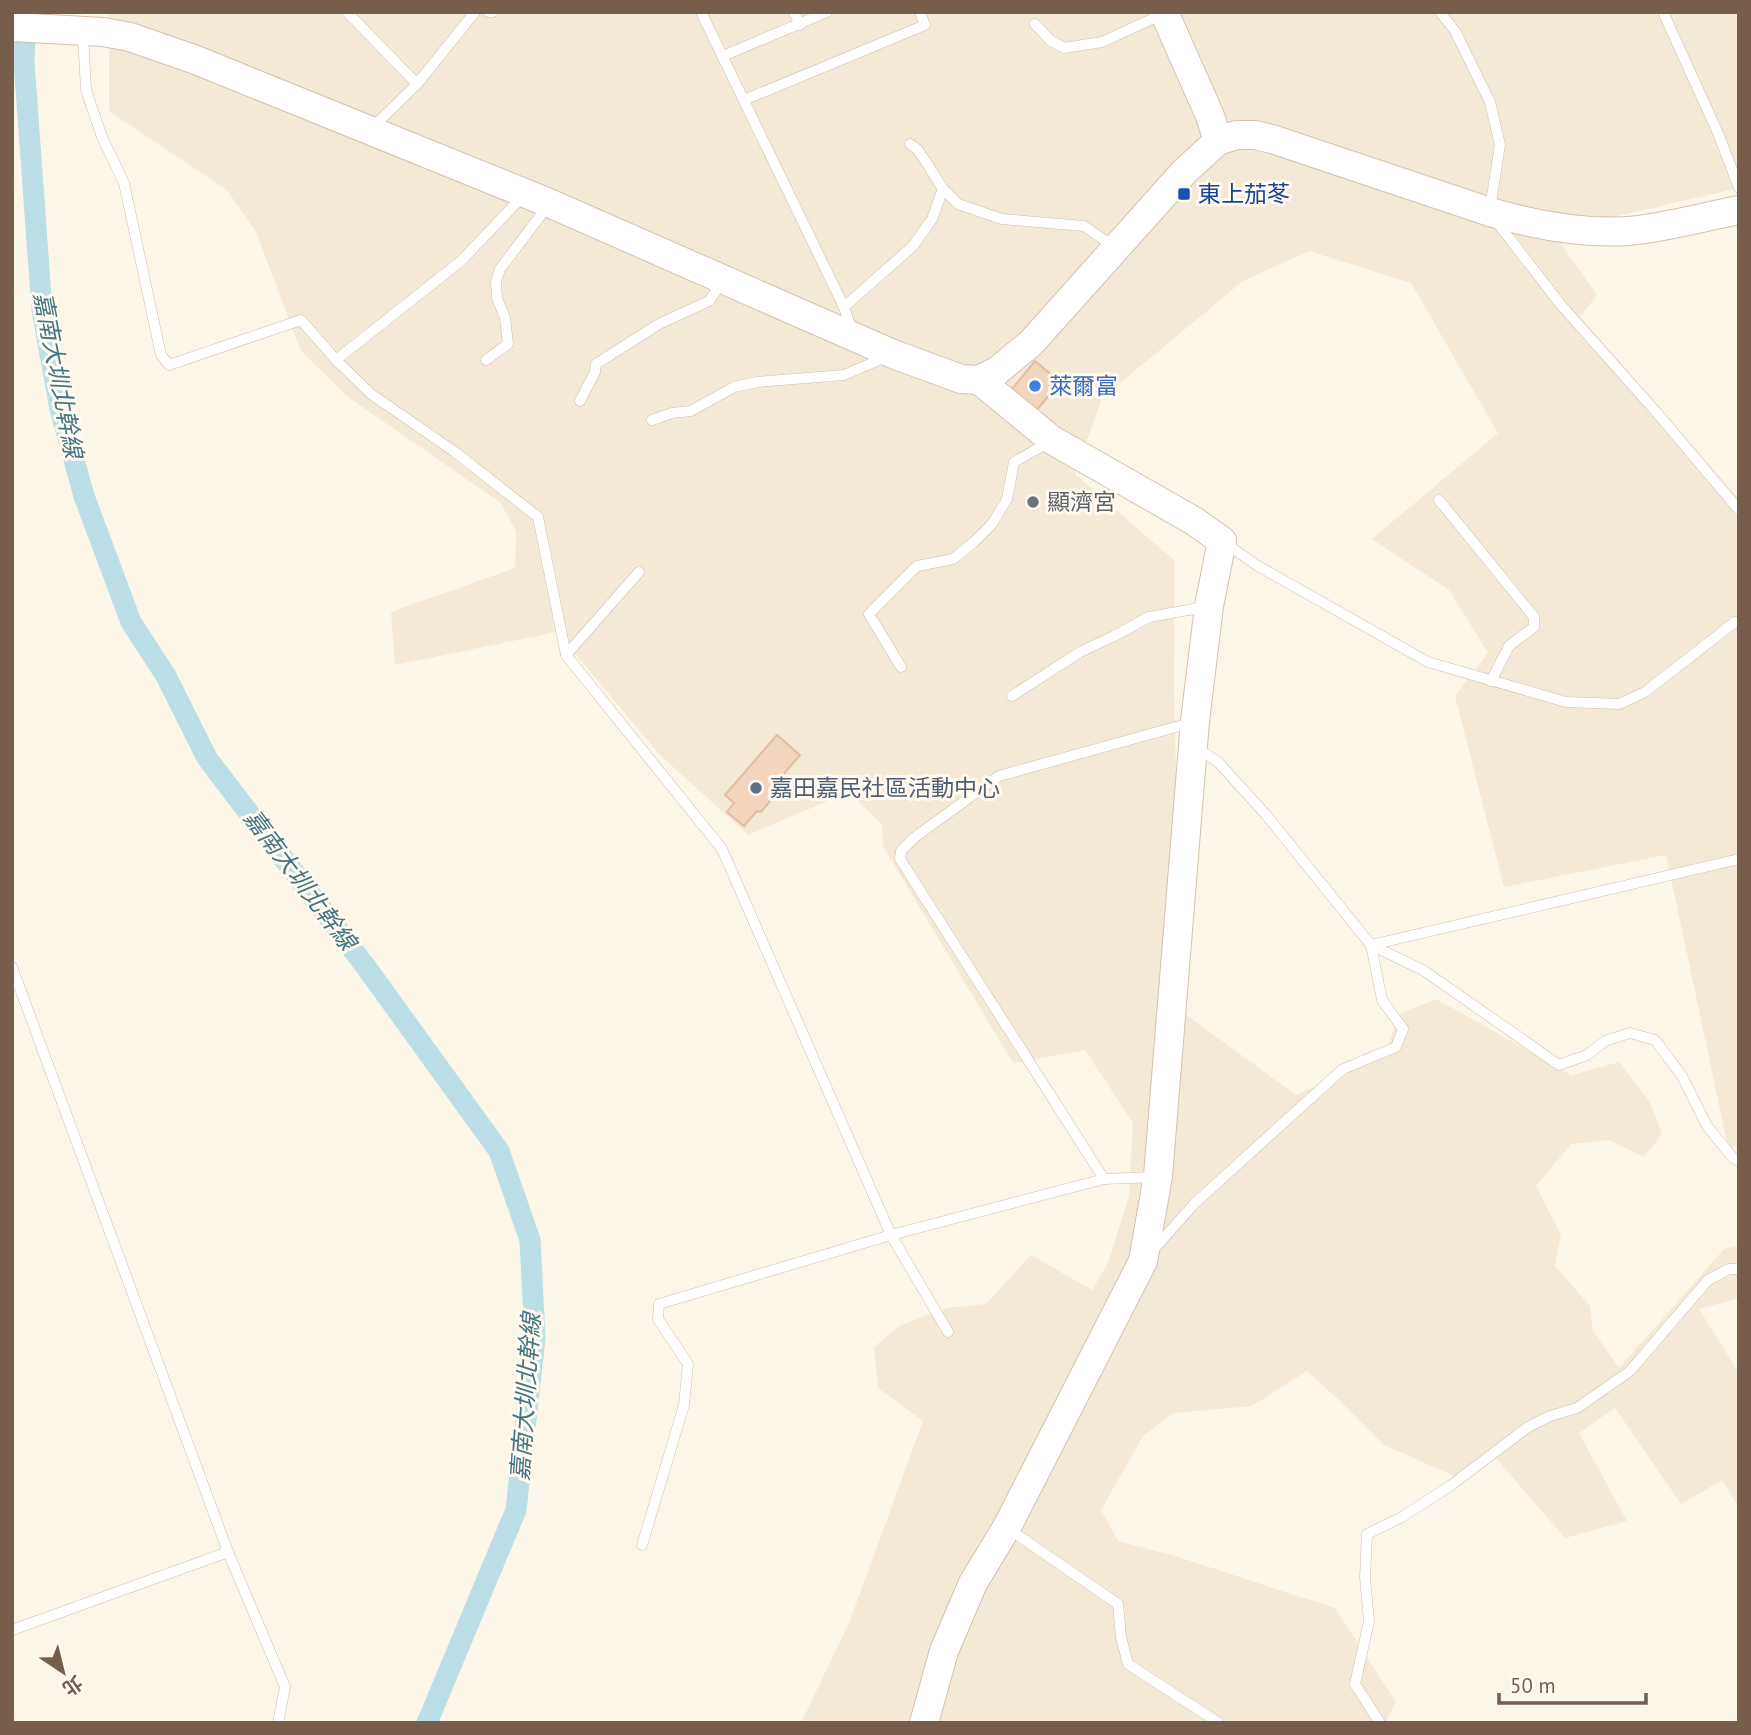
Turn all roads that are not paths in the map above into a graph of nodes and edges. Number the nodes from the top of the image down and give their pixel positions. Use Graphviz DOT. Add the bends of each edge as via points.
graph roads {
  1 [pos="347,12"];
  2 [pos="475,12"];
  3 [pos="701,12"];
  4 [pos="794,12"];
  5 [pos="827,12"];
  6 [pos="920,12"];
  7 [pos="1440,12"];
  8 [pos="1663,12"];
  9 [pos="1165,13"];
  10 [pos="1035,24"];
  11 [pos="800,25"];
  12 [pos="12,27"];
  13 [pos="90,29"];
  14 [pos="723,56"];
  15 [pos="417,84"];
  16 [pos="744,100"];
  17 [pos="371,129"];
  18 [pos="1218,141"];
  19 [pos="910,144"];
  20 [pos="1739,188"];
  21 [pos="943,189"];
  22 [pos="538,198"];
  23 [pos="1739,210"];
  24 [pos="1490,212"];
  25 [pos="1116,248"];
  26 [pos="724,279"];
  27 [pos="844,307"];
  28 [pos="853,336"];
  29 [pos="893,354"];
  30 [pos="336,360"];
  31 [pos="486,360"];
  32 [pos="979,380"];
  33 [pos="580,401"];
  34 [pos="652,420"];
  35 [pos="1052,440"];
  36 [pos="1439,500"];
  37 [pos="1739,510"];
  38 [pos="1222,541"];
  39 [pos="639,572"];
  40 [pos="1209,606"];
  41 [pos="1739,622"];
  42 [pos="566,655"];
  43 [pos="901,667"];
  44 [pos="1492,681"];
  45 [pos="1012,696"];
  46 [pos="1194,734"];
  47 [pos="1739,859"];
  48 [pos="1371,945"];
  49 [pos="12,968"];
  50 [pos="17,996"];
  51 [pos="1739,1161"];
  52 [pos="1158,1176"];
  53 [pos="1104,1179"];
  54 [pos="891,1235"];
  55 [pos="1143,1261"];
  56 [pos="1739,1269"];
  57 [pos="948,1332"];
  58 [pos="1007,1527"];
  59 [pos="642,1545"];
  60 [pos="228,1552"];
  61 [pos="12,1630"];
  62 [pos="278,1723"];
  63 [pos="924,1723"];
  64 [pos="1219,1723"];
  65 [pos="1380,1723"];
  1 -- 15 [label="lane"];
  2 -- 15 [label="lane"];
  3 -- 14 [label="lane"];
  4 -- 11 [label="lane"];
  5 -- 11 [label="lane"];
  6 -- 16 [label="lane" via="925,25"];
  7 -- 24 [label="lane" via="1455,31 1490,102 1500,145"];
  8 -- 20 [label="lane"];
  9 -- 10 [label="lane" via="1102,42 1064,48"];
  9 -- 18 [label="street"];
  11 -- 14 [label="lane"];
  12 -- 13 [label="street"];
  13 -- 17 [label="street" via="130,37 196,60"];
  13 -- 30 [label="lane" via="86,90 124,183 162,355 169,365 301,320"];
  14 -- 16 [label="lane"];
  15 -- 17 [label="lane"];
  16 -- 27 [label="lane"];
  17 -- 22 [label="street"];
  18 -- 24 [label="street" via="1236,135 1272,139"];
  18 -- 25 [label="street"];
  19 -- 21 [label="lane"];
  21 -- 25 [label="lane" via="958,204 1002,219 1084,226"];
  21 -- 27 [label="lane" via="932,219 914,246"];
  22 -- 26 [label="street"];
  22 -- 30 [label="lane"];
  22 -- 31 [label="lane" via="496,282 508,344"];
  23 -- 24 [label="street" via="1630,231 1560,228"];
  24 -- 37 [label="lane" via="1561,305"];
  25 -- 32 [label="street" via="1031,344"];
  26 -- 28 [label="street"];
  26 -- 33 [label="lane" via="709,301 659,324 596,364"];
  27 -- 28 [label="lane"];
  28 -- 29 [label="street"];
  29 -- 32 [label="street" via="942,373"];
  29 -- 34 [label="lane" via="844,375 734,387 691,411"];
  30 -- 42 [label="lane" via="371,394 538,517"];
  32 -- 35 [label="street"];
  35 -- 38 [label="street"];
  35 -- 43 [label="lane" via="1014,462 1007,499 973,543 953,559 917,566 869,614"];
  36 -- 44 [label="lane" via="1534,617 1534,627 1509,646"];
  38 -- 40 [label="street"];
  38 -- 44 [label="lane" via="1428,662"];
  39 -- 42 [label="lane"];
  40 -- 45 [label="lane" via="1149,617 1080,652"];
  40 -- 46 [label="street"];
  41 -- 44 [label="lane" via="1645,692 1619,704 1566,702"];
  42 -- 54 [label="lane" via="722,849"];
  46 -- 48 [label="lane"];
  46 -- 52 [label="street"];
  46 -- 53 [label="lane" via="999,776 901,851 900,859"];
  47 -- 48 [label="lane"];
  48 -- 51 [label="lane" via="1423,970 1559,1065 1630,1033 1655,1040 1682,1076 1707,1126"];
  48 -- 55 [label="lane" via="1382,1000 1402,1029 1396,1048 1343,1069 1195,1203"];
  49 -- 50 [label="lane"];
  50 -- 60 [label="lane"];
  52 -- 53 [label="lane"];
  52 -- 55 [label="street"];
  53 -- 54 [label="lane"];
  54 -- 57 [label="lane"];
  54 -- 59 [label="lane" via="659,1304 658,1320 688,1364 684,1405"];
  55 -- 58 [label="street"];
  56 -- 65 [label="lane" via="1708,1280 1630,1371 1577,1408 1528,1427 1450,1486 1367,1534 1369,1621 1355,1684"];
  58 -- 63 [label="street" via="973,1583 944,1651"];
  58 -- 64 [label="lane" via="1118,1604 1128,1664"];
  60 -- 61 [label="lane"];
  60 -- 62 [label="lane" via="285,1687"];
}
